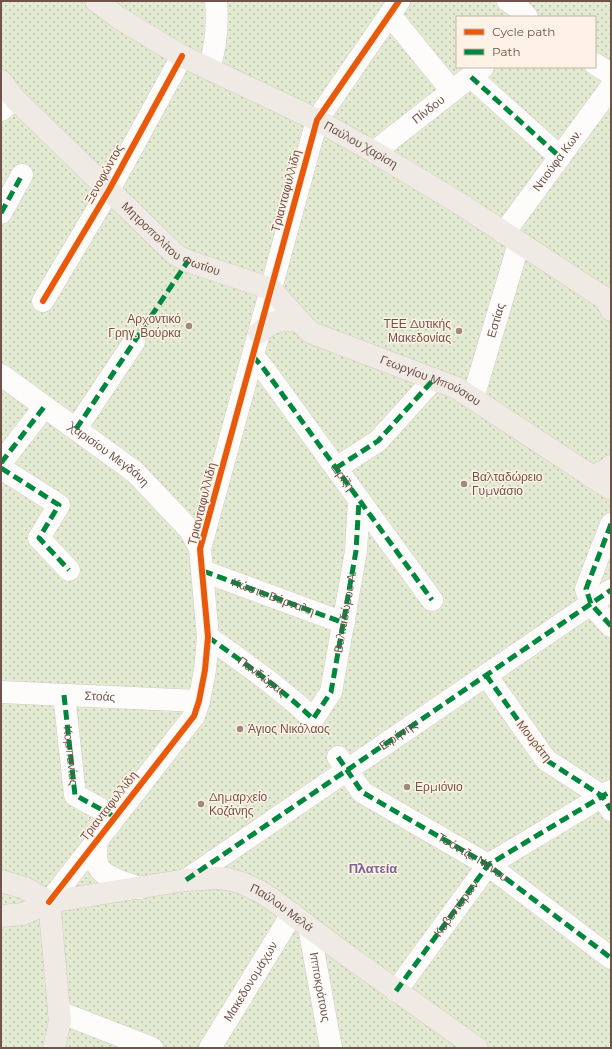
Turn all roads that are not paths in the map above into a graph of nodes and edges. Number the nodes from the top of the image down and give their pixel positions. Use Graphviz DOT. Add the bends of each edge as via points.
graph roads {
  1 [pos="96,1"];
  2 [pos="216,1"];
  3 [pos="395,8"];
  4 [pos="182,56"];
  5 [pos="596,65"];
  6 [pos="209,69"];
  7 [pos="477,72"];
  8 [pos="611,74"];
  9 [pos="1,81"];
  10 [pos="611,87"];
  11 [pos="452,91"];
  12 [pos="8,104"];
  13 [pos="317,120"];
  14 [pos="374,152"];
  15 [pos="560,157"];
  16 [pos="22,175"];
  17 [pos="108,190"];
  18 [pos="1,213"];
  19 [pos="511,238"];
  20 [pos="271,289"];
  21 [pos="43,301"];
  22 [pos="609,302"];
  23 [pos="299,321"];
  24 [pos="259,333"];
  25 [pos="134,342"];
  26 [pos="253,356"];
  27 [pos="1,375"];
  28 [pos="434,379"];
  29 [pos="473,398"];
  30 [pos="44,407"];
  31 [pos="76,429"];
  32 [pos="1,463"];
  33 [pos="611,466"];
  34 [pos="1,468"];
  35 [pos="336,468"];
  36 [pos="591,477"];
  37 [pos="611,489"];
  38 [pos="359,500"];
  39 [pos="611,524"];
  40 [pos="200,549"];
  41 [pos="69,570"];
  42 [pos="203,571"];
  43 [pos="611,590"];
  44 [pos="432,600"];
  45 [pos="591,604"];
  46 [pos="344,623"];
  47 [pos="611,626"];
  48 [pos="208,637"];
  49 [pos="486,675"];
  50 [pos="1,692"];
  51 [pos="64,695"];
  52 [pos="199,701"];
  53 [pos="313,720"];
  54 [pos="343,763"];
  55 [pos="608,799"];
  56 [pos="115,817"];
  57 [pos="97,840"];
  58 [pos="488,865"];
  59 [pos="186,880"];
  60 [pos="1,881"];
  61 [pos="140,888"];
  62 [pos="49,902"];
  63 [pos="1,916"];
  64 [pos="300,921"];
  65 [pos="611,958"];
  66 [pos="396,991"];
  67 [pos="59,1012"];
  68 [pos="475,1047"];
  69 [pos="54,1048"];
  70 [pos="152,1048"];
  71 [pos="210,1048"];
  72 [pos="331,1048"];
  1 -- 4 [label="main road, Παύλου Χαρίση"];
  2 -- 6 [label="street" via="216,34"];
  3 -- 11 [label="street"];
  3 -- 13 [label="street, Τριανταφυλλίδη"];
  4 -- 6 [label="main road, Παύλου Χαρίση"];
  4 -- 17 [label="street, Ξενοφώντος"];
  5 -- 8 [label="street"];
  6 -- 13 [label="main road, Παύλου Χαρίση"];
  7 -- 11 [label="street, Πίνδου"];
  7 -- 15 [label="street"];
  9 -- 12 [label="main road, Μητροπολίτου Φωτίου"];
  10 -- 15 [label="street, Ντιούφα Κων."];
  11 -- 14 [label="street, Πίνδου"];
  12 -- 17 [label="main road, Μητροπολίτου Φωτίου"];
  13 -- 14 [label="main road, Παύλου Χαρίση"];
  13 -- 20 [label="street, Τριανταφυλλίδη"];
  14 -- 19 [label="main road, Παύλου Χαρίση"];
  15 -- 19 [label="street, Ντιούφα Κων."];
  16 -- 18 [label="street"];
  17 -- 20 [label="main road, Μητροπολίτου Φωτίου" via="176,255"];
  17 -- 21 [label="street, Ξενοφώντος"];
  19 -- 22 [label="main road, Παύλου Χαρίση"];
  19 -- 29 [label="street, Εστίας"];
  20 -- 23 [label="main road, Γεωργίου Μπούσιου"];
  20 -- 24 [label="street, Τριανταφυλλίδη"];
  23 -- 24 [label="main road" via="276,321"];
  23 -- 28 [label="main road, Γεωργίου Μπούσιου" via="312,333"];
  24 -- 26 [label="street, Τριανταφυλλίδη"];
  25 -- 31 [label="street"];
  26 -- 35 [label="street, Δρίζη"];
  26 -- 40 [label="street, Τριανταφυλλίδη"];
  27 -- 30 [label="street, Χαρισίου Μεγδάνη"];
  28 -- 29 [label="main road, Γεωργίου Μπούσιου"];
  28 -- 35 [label="street" via="378,441"];
  29 -- 36 [label="main road, Γεωργίου Μπούσιου"];
  30 -- 31 [label="street, Χαρισίου Μεγδάνη"];
  30 -- 32 [label="street"];
  31 -- 40 [label="street, Χαρισίου Μεγδάνη" via="135,472 190,530"];
  33 -- 36 [label="main road"];
  34 -- 41 [label="street" via="59,505 39,538"];
  35 -- 38 [label="street, Δρίζη"];
  36 -- 37 [label="main road, Γεωργίου Μπούσιου"];
  38 -- 44 [label="street, Δρίζη"];
  38 -- 46 [label="street, Βαλταδώρου Α." via="356,551"];
  39 -- 45 [label="street" via="586,589"];
  40 -- 42 [label="street, Τριανταφυλλίδη"];
  42 -- 46 [label="street, Κώστα Βάρναλη"];
  42 -- 48 [label="street, Τριανταφυλλίδη"];
  43 -- 45 [label="street, Ειρήνης"];
  45 -- 47 [label="street"];
  45 -- 49 [label="street, Ειρήνης"];
  46 -- 53 [label="street, Βαλταδώρου Α." via="331,692"];
  48 -- 52 [label="street, Τριανταφυλλίδη"];
  48 -- 53 [label="street, Πανδώρας" via="292,699"];
  49 -- 54 [label="street, Ειρήνης"];
  49 -- 55 [label="street, Μουράτη" via="546,760"];
  50 -- 51 [label="street, Στοάς"];
  51 -- 52 [label="street, Στοάς"];
  51 -- 56 [label="street, Κομπανίας" via="75,795"];
  52 -- 56 [label="street, Τριανταφυλλίδη" via="194,716"];
  54 -- 58 [label="street, Τσόντζα Νάνου" via="362,792"];
  54 -- 59 [label="street, Ειρήνης"];
  55 -- 58 [label="street, Κοβεντάρων"];
  56 -- 57 [label="street, Τριανταφυλλίδη"];
  57 -- 61 [label="street" via="98,866 118,881"];
  57 -- 62 [label="street, Τριανταφυλλίδη"];
  58 -- 65 [label="street, Τσόντζα Νάνου"];
  58 -- 66 [label="street, Κοβεντάρων"];
  59 -- 61 [label="main road, Παύλου Μελά"];
  59 -- 64 [label="main road, Παύλου Μελά" via="217,878 242,883 259,891"];
  60 -- 62 [label="main road" via="25,888"];
  61 -- 62 [label="main road, Παύλου Μελά"];
  62 -- 63 [label="main road, Παύλου Μελά" via="23,914"];
  62 -- 67 [label="main road"];
  64 -- 66 [label="main road, Παύλου Μελά"];
  64 -- 71 [label="street, Μακεδονομάχων"];
  64 -- 72 [label="street, Ιπποκράτους"];
  66 -- 68 [label="main road, Παύλου Μελά"];
  67 -- 69 [label="main road" via="59,1029"];
  67 -- 70 [label="street"];
}
